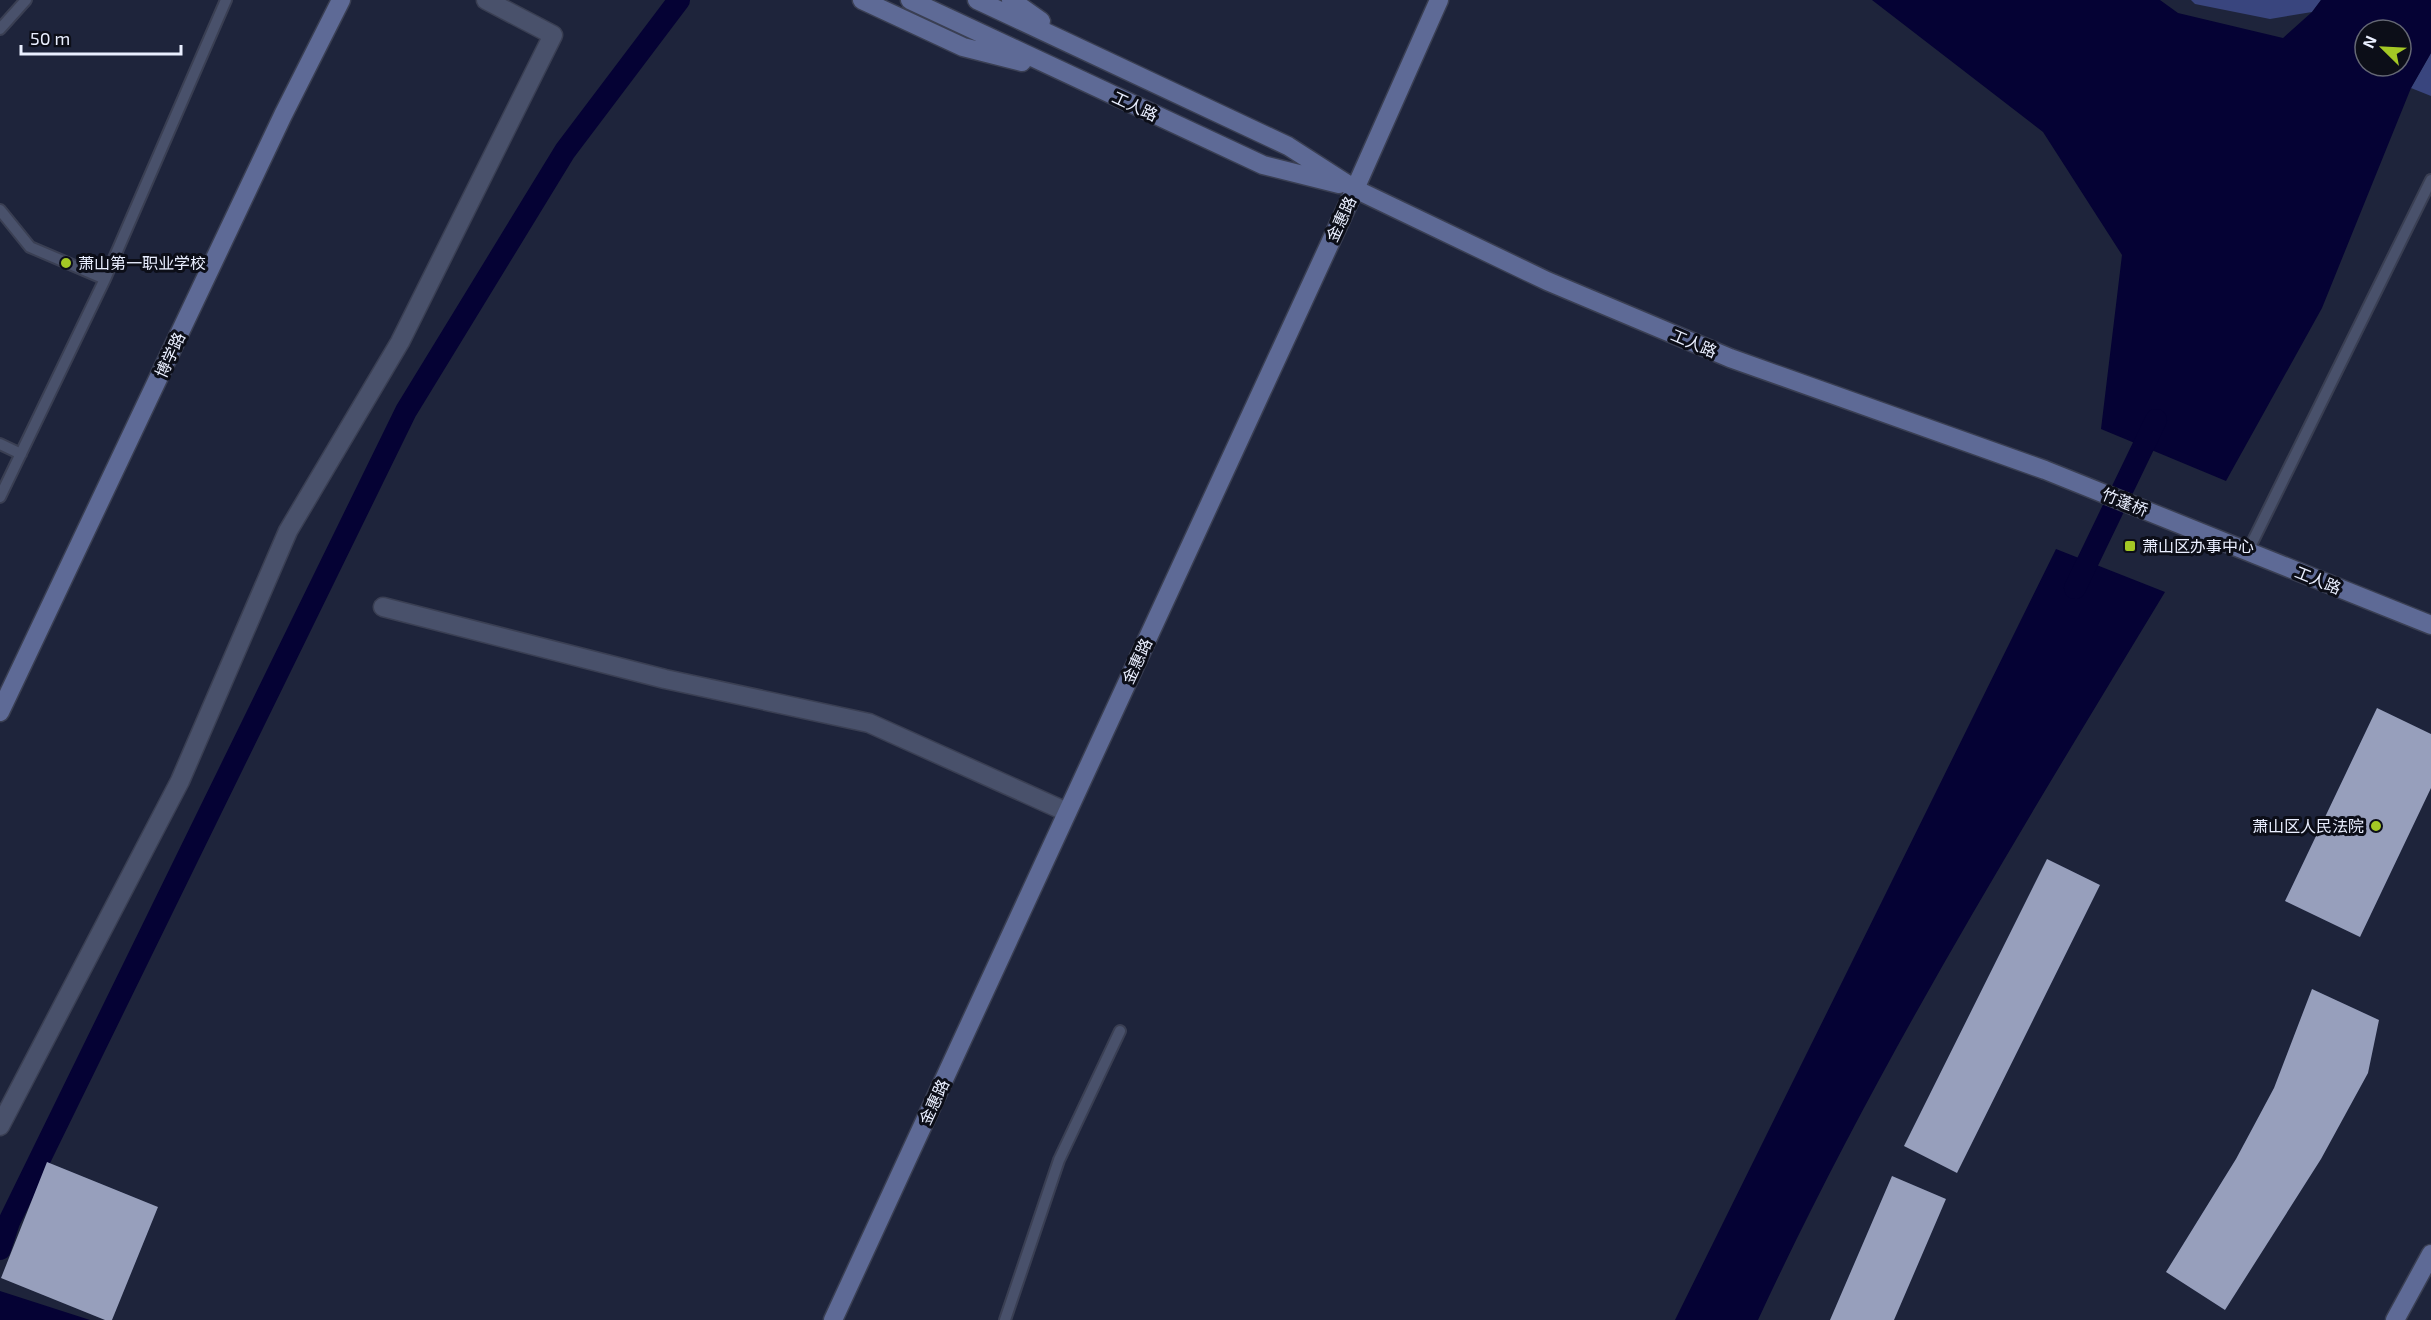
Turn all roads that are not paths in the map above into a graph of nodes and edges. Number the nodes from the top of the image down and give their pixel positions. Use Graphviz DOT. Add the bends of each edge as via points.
graph roads {
  1 [pos="26,0"];
  2 [pos="226,0"];
  3 [pos="341,0"];
  4 [pos="486,0"];
  5 [pos="862,0"];
  6 [pos="977,0"];
  7 [pos="1011,0"];
  8 [pos="1439,0"];
  9 [pos="916,3"];
  10 [pos="0,30"];
  11 [pos="1082,49"];
  12 [pos="1069,75"];
  13 [pos="2431,180"];
  14 [pos="1355,189"];
  15 [pos="0,210"];
  16 [pos="105,279"];
  17 [pos="0,444"];
  18 [pos="21,454"];
  19 [pos="2045,470"];
  20 [pos="0,497"];
  21 [pos="2206,534"];
  22 [pos="2248,551"];
  23 [pos="383,607"];
  24 [pos="2431,625"];
  25 [pos="0,712"];
  26 [pos="1067,812"];
  27 [pos="1120,1031"];
  28 [pos="0,1126"];
  29 [pos="2431,1254"];
  30 [pos="833,1320"];
  31 [pos="1005,1320"];
  32 [pos="2395,1320"];
  1 -- 10 [label="lane"];
  2 -- 16 [label="lane"];
  3 -- 25 [label="main road, 博学路"];
  4 -- 28 [label="street" via="553,35 400,342 288,531 180,781"];
  5 -- 12 [label="main road" via="963,46"];
  6 -- 11 [label="main road, 工人路"];
  7 -- 11 [label="main road"];
  8 -- 14 [label="main road, 金惠路"];
  9 -- 12 [label="main road, 工人路"];
  11 -- 14 [label="main road, 工人路" via="1288,146"];
  12 -- 14 [label="main road, 工人路" via="1263,165"];
  13 -- 22 [label="lane"];
  14 -- 19 [label="main road, 工人路" via="1547,281 1730,358"];
  14 -- 26 [label="main road, 金惠路"];
  15 -- 16 [label="lane" via="30,247"];
  16 -- 18 [label="lane"];
  17 -- 18 [label="lane"];
  18 -- 20 [label="lane"];
  19 -- 21 [label="main road, 竹蓬桥"];
  21 -- 22 [label="main road, 工人路"];
  22 -- 24 [label="main road, 工人路"];
  23 -- 26 [label="street" via="665,679 869,723"];
  26 -- 30 [label="main road, 金惠路"];
  27 -- 31 [label="lane" via="1059,1160"];
  29 -- 32 [label="main road"];
}
